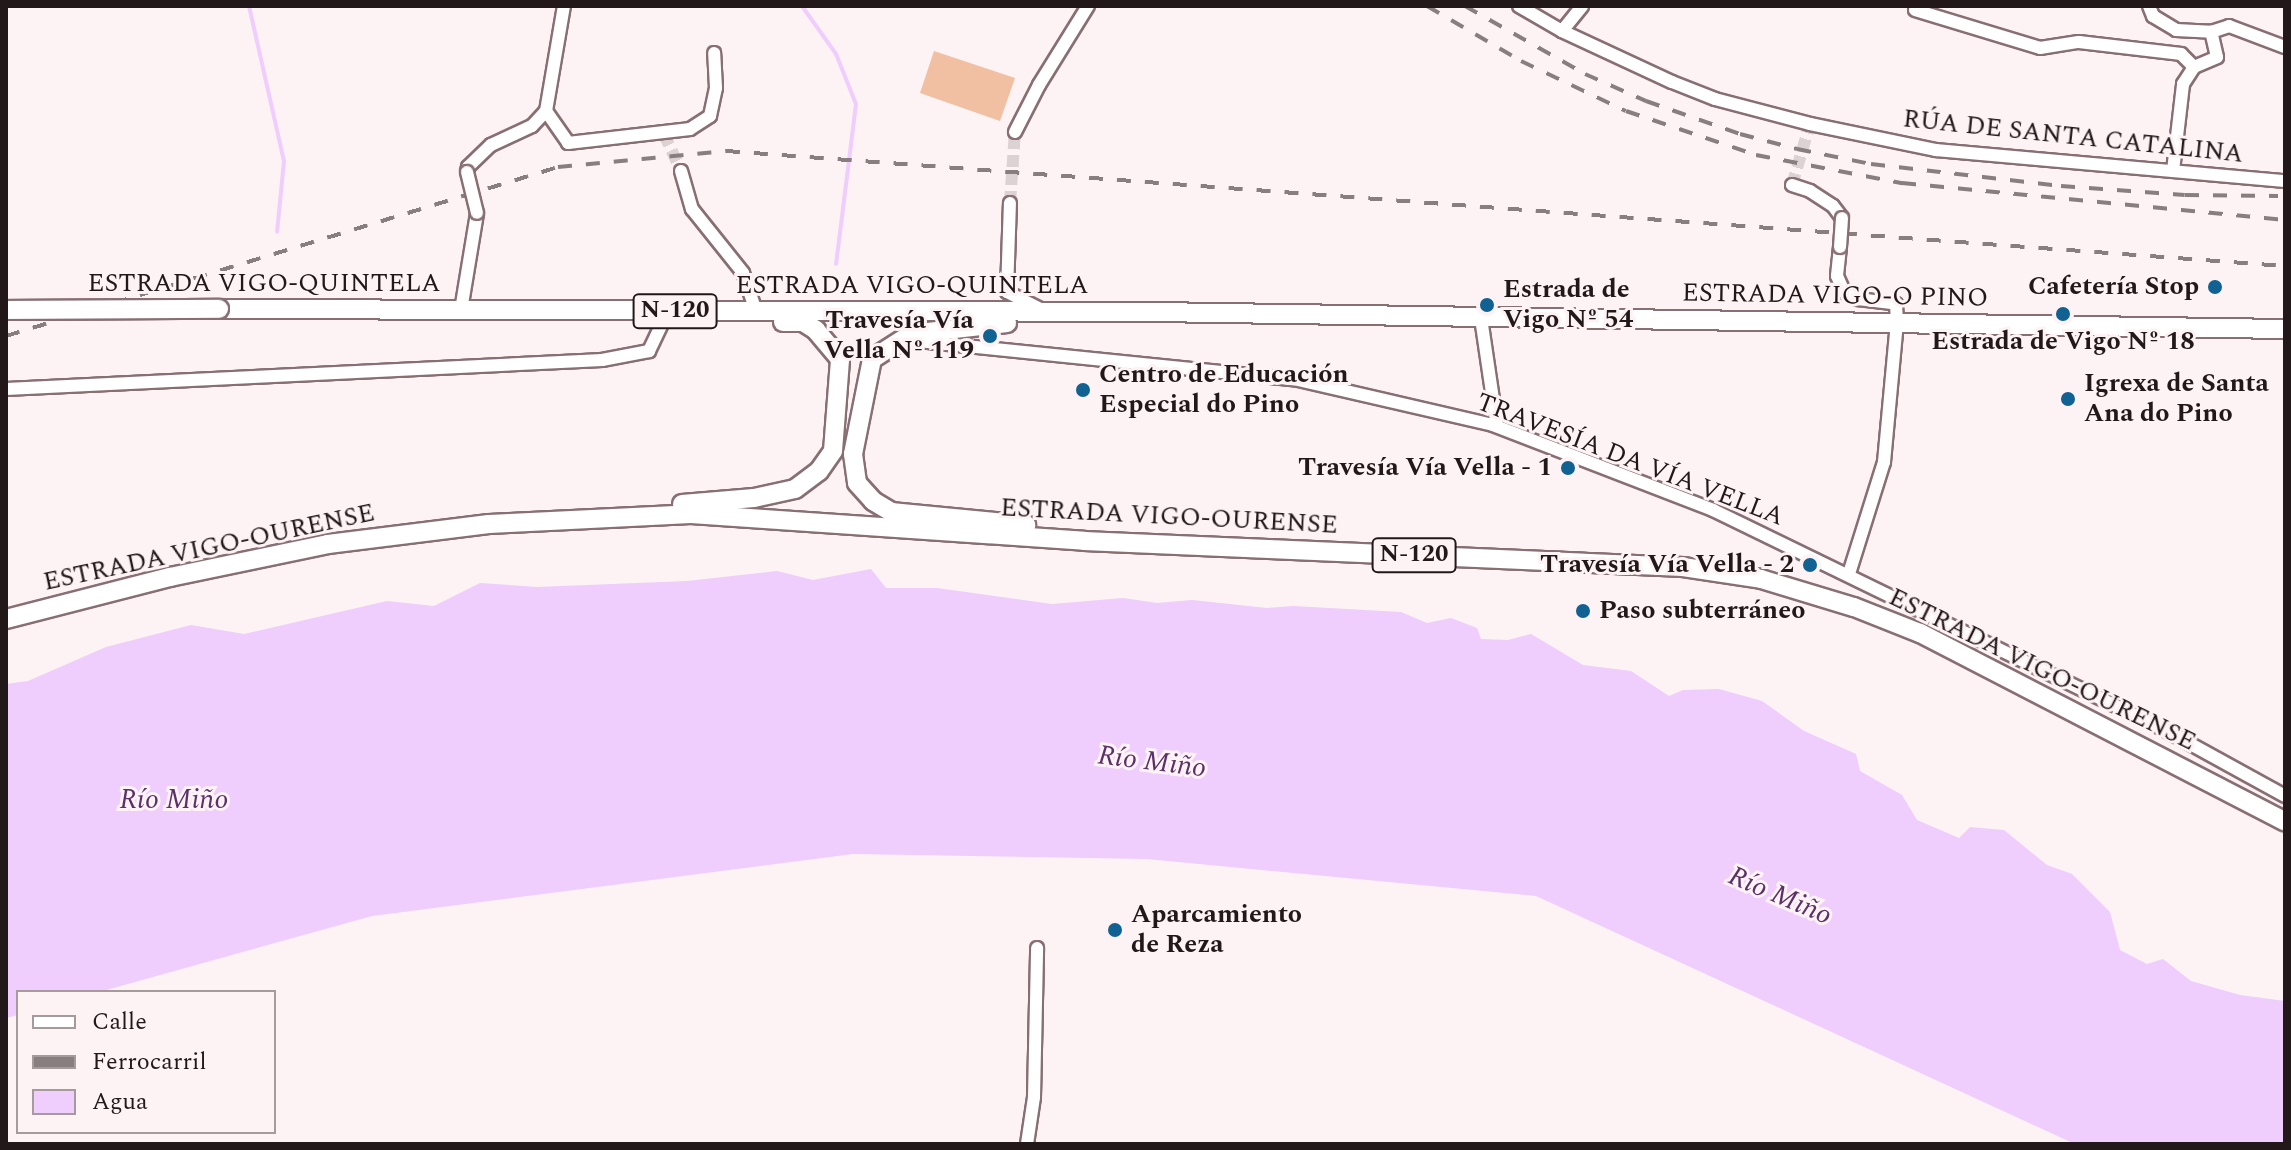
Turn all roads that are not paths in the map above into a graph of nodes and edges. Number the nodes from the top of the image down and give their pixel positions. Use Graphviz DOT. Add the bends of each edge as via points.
graph roads {
  1 [pos="564,6"];
  2 [pos="1088,6"];
  3 [pos="1519,6"];
  4 [pos="1582,6"];
  5 [pos="2149,6"];
  6 [pos="1915,10"];
  7 [pos="1562,31"];
  8 [pos="2211,32"];
  9 [pos="2285,47"];
  10 [pos="714,53"];
  11 [pos="2194,67"];
  12 [pos="546,111"];
  13 [pos="1015,132"];
  14 [pos="681,171"];
  15 [pos="2173,171"];
  16 [pos="2285,181"];
  17 [pos="1792,185"];
  18 [pos="1010,203"];
  19 [pos="1007,292"];
  20 [pos="6,310"];
  21 [pos="461,310"];
  22 [pos="668,311"];
  23 [pos="756,311"];
  24 [pos="977,312"];
  25 [pos="1153,312"];
  26 [pos="1054,313"];
  27 [pos="1481,318"];
  28 [pos="1897,322"];
  29 [pos="1003,324"];
  30 [pos="2285,329"];
  31 [pos="901,340"];
  32 [pos="1002,349"];
  33 [pos="6,389"];
  34 [pos="1497,426"];
  35 [pos="489,524"];
  36 [pos="1271,549"];
  37 [pos="1849,574"];
  38 [pos="6,619"];
  39 [pos="2285,796"];
  40 [pos="2285,821"];
  41 [pos="1037,948"];
  42 [pos="1027,1144"];
  1 -- 12 [label="street"];
  2 -- 13 [label="street"];
  3 -- 7 [label="street, RÚA DE SANTA CATALINA"];
  4 -- 7 [label="street"];
  5 -- 8 [label="street" via="2153,16 2176,30"];
  6 -- 11 [label="street" via="2040,48 2079,42 2181,54"];
  7 -- 15 [label="street, RÚA DE SANTA CATALINA" via="1715,99 1810,124 1936,150"];
  8 -- 9 [label="street" via="2229,26"];
  8 -- 11 [label="street" via="2217,57"];
  10 -- 12 [label="street" via="716,88 710,116 690,129 568,143"];
  11 -- 15 [label="street" via="2183,84"];
  12 -- 21 [label="street, bridge" via="532,126 491,145 468,167 477,213"];
  14 -- 23 [label="street" via="692,209 743,273"];
  15 -- 16 [label="street, RÚA DE SANTA CATALINA"];
  17 -- 28 [label="street, bridge" via="1833,206 1842,218 1837,276 1844,292 1896,304"];
  18 -- 19 [label="street"];
  19 -- 24 [label="street"];
  19 -- 26 [label="street"];
  20 -- 21 [label="highway, ESTRADA VIGO-QUINTELA / N-120, bridge"];
  21 -- 22 [label="highway, ESTRADA VIGO-QUINTELA / N-120"];
  22 -- 23 [label="highway, ESTRADA VIGO-QUINTELA / N-120"];
  22 -- 33 [label="street" via="649,351 602,360"];
  22 -- 35 [label="highway" via="695,320 803,322 831,345 842,373 837,431 833,451 819,471 795,489 754,498 588,510"];
  23 -- 24 [label="highway, ESTRADA VIGO-QUINTELA / N-120"];
  24 -- 26 [label="highway, ESTRADA VIGO-QUINTELA / N-120"];
  25 -- 26 [label="highway, ESTRADA VIGO-QUINTELA / N-120"];
  25 -- 27 [label="highway, ESTRADA VIGO-QUINTELA / N-120"];
  25 -- 29 [label="highway"];
  27 -- 28 [label="highway, ESTRADA VIGO-O PINO / N-120"];
  27 -- 34 [label="street"];
  28 -- 30 [label="highway, ESTRADA VIGO-O PINO / N-120"];
  28 -- 37 [label="street" via="1884,462"];
  29 -- 31 [label="highway" via="911,334"];
  29 -- 32 [label="street"];
  31 -- 32 [label="street, TRAVESÍA DA VÍA VELLA"];
  31 -- 36 [label="highway" via="872,359 853,454 857,483 891,512"];
  32 -- 34 [label="street, TRAVESÍA DA VÍA VELLA" via="1294,379"];
  34 -- 37 [label="street, TRAVESÍA DA VÍA VELLA" via="1713,510"];
  35 -- 36 [label="highway, ESTRADA VIGO-OURENSE / N-120" via="691,514"];
  35 -- 38 [label="highway, ESTRADA VIGO-OURENSE / N-120" via="328,544"];
  36 -- 40 [label="highway, ESTRADA VIGO-OURENSE / N-120" via="1683,567 1761,579 1920,633"];
  37 -- 39 [label="street, TRAVESÍA DA VÍA VELLA" via="2163,729"];
  41 -- 42 [label="street" via="1034,1097"];
}
